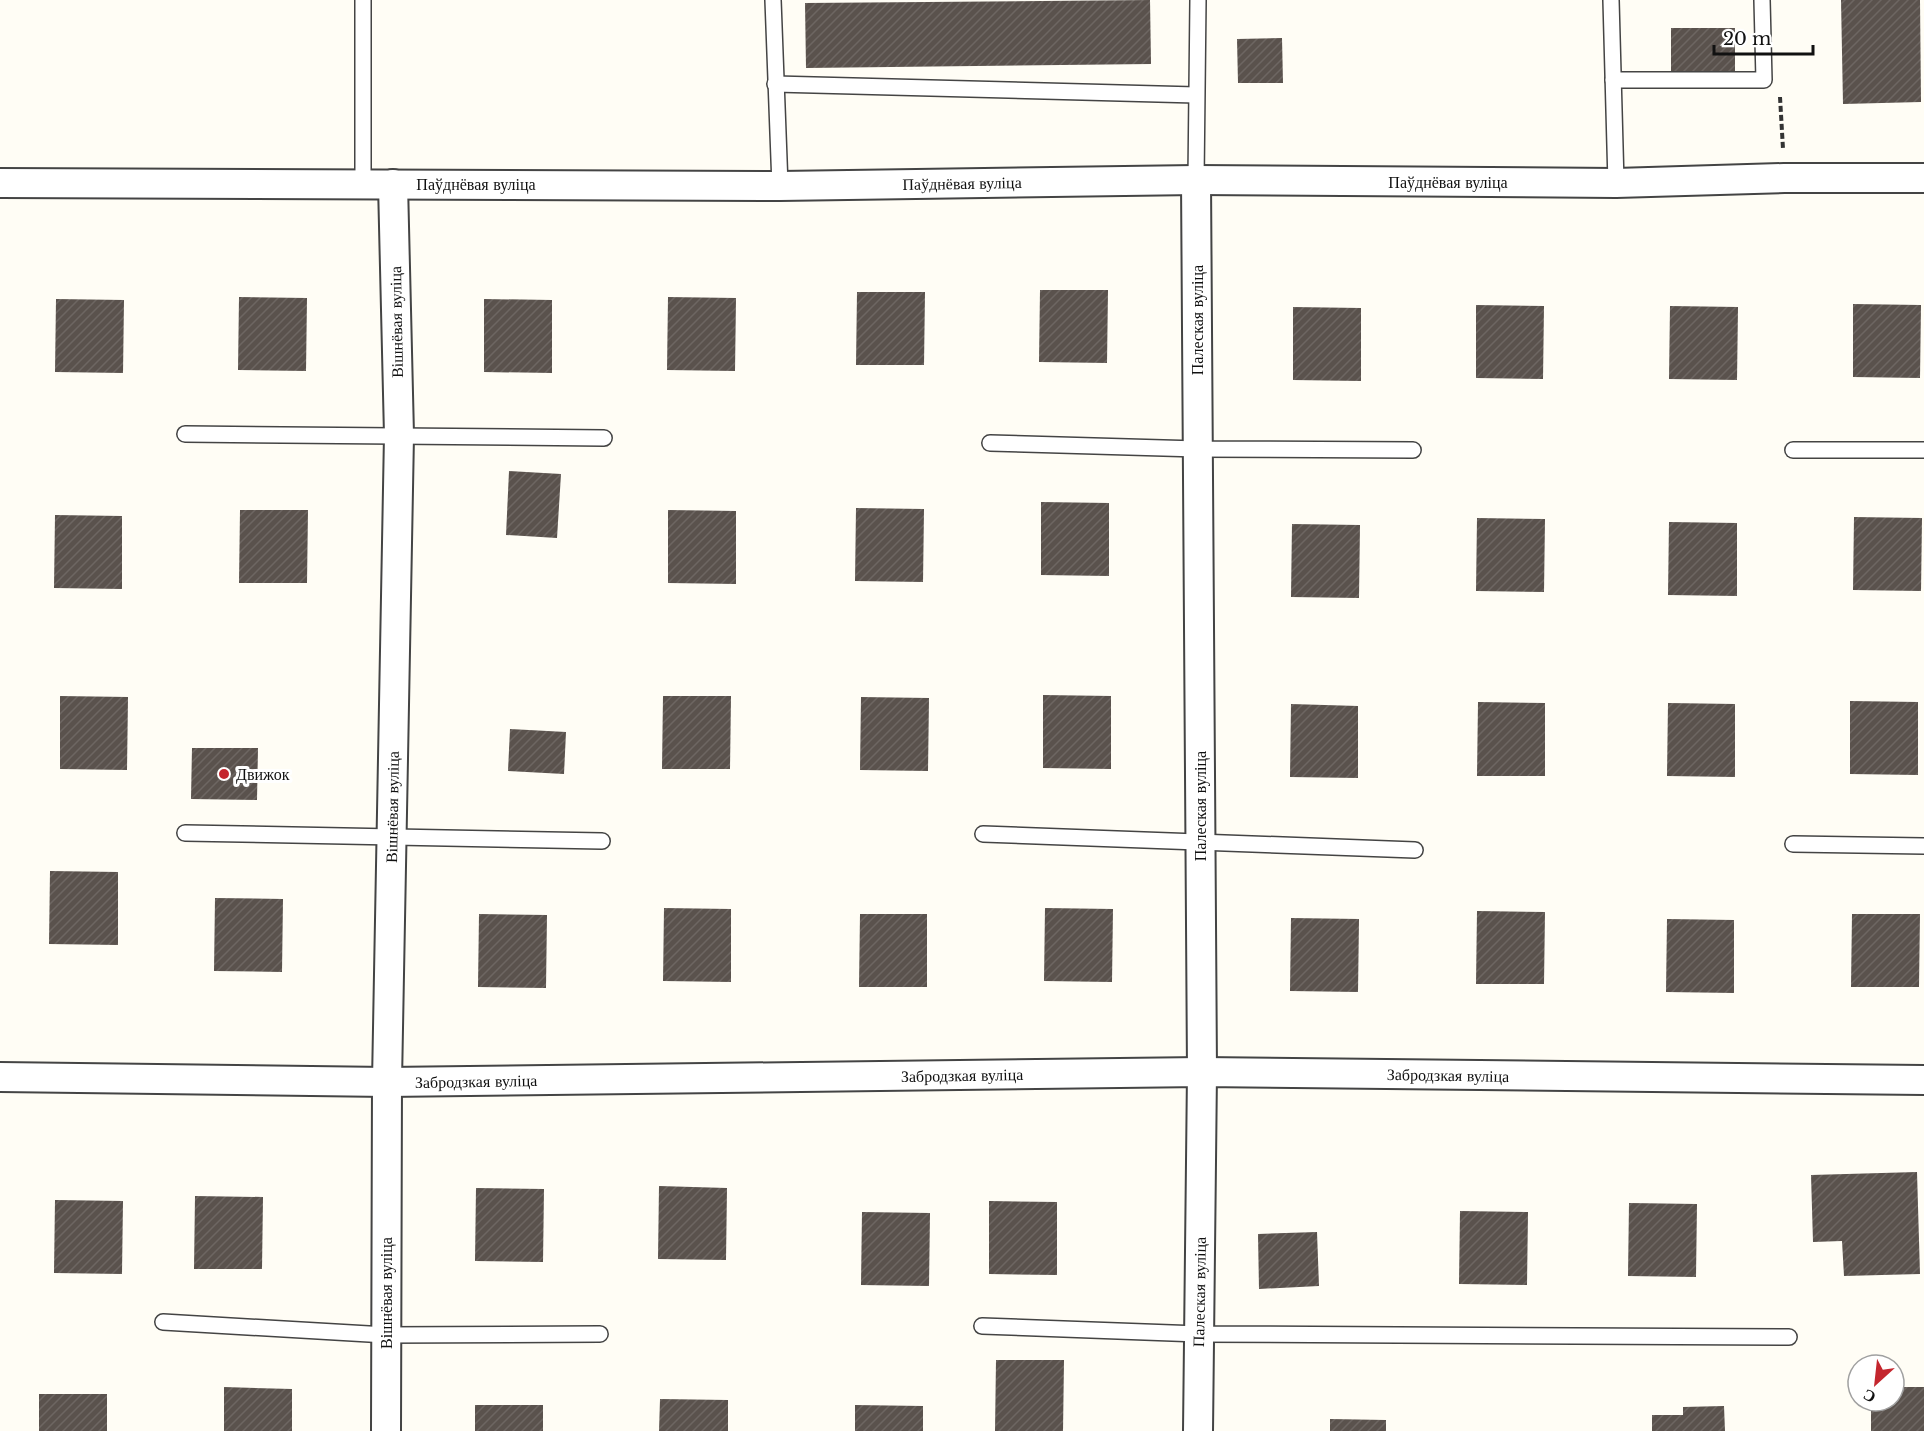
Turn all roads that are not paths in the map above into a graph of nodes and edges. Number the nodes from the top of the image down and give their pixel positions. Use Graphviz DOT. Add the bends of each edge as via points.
graph roads {
  1 [pos="363,0"];
  2 [pos="773,0"];
  3 [pos="1198,0"];
  4 [pos="1611,0"];
  5 [pos="1762,0"];
  6 [pos="1613,80"];
  7 [pos="776,84"];
  8 [pos="1196,95"];
  9 [pos="1924,178"];
  10 [pos="1196,180"];
  11 [pos="0,183"];
  12 [pos="1616,183"];
  13 [pos="363,184"];
  14 [pos="393,184"];
  15 [pos="780,186"];
  16 [pos="185,434"];
  17 [pos="399,435"];
  18 [pos="604,438"];
  19 [pos="990,443"];
  20 [pos="1198,449"];
  21 [pos="1413,450"];
  22 [pos="1792,450"];
  23 [pos="1924,450"];
  24 [pos="184,834"];
  25 [pos="983,834"];
  26 [pos="392,838"];
  27 [pos="602,841"];
  28 [pos="1200,842"];
  29 [pos="1792,844"];
  30 [pos="1924,846"];
  31 [pos="1415,850"];
  32 [pos="1202,1072"];
  33 [pos="0,1077"];
  34 [pos="1924,1080"];
  35 [pos="387,1082"];
  36 [pos="163,1322"];
  37 [pos="982,1326"];
  38 [pos="600,1334"];
  39 [pos="1199,1334"];
  40 [pos="386,1335"];
  41 [pos="1789,1337"];
  42 [pos="386,1431"];
  43 [pos="1198,1431"];
  1 -- 13 [label="lane"];
  2 -- 7 [label="lane"];
  3 -- 8 [label="lane"];
  4 -- 6 [label="lane"];
  5 -- 6 [label="lane" via="1764,80"];
  6 -- 12 [label="lane"];
  7 -- 8 [label="lane"];
  7 -- 15 [label="lane"];
  8 -- 10 [label="lane"];
  9 -- 12 [label="street, Паўднёвая вуліца"];
  10 -- 12 [label="street, Паўднёвая вуліца"];
  10 -- 15 [label="street, Паўднёвая вуліца"];
  10 -- 20 [label="street, Палеская вуліца"];
  11 -- 13 [label="street, Паўднёвая вуліца"];
  13 -- 14 [label="street, Паўднёвая вуліца"];
  14 -- 15 [label="street, Паўднёвая вуліца"];
  14 -- 17 [label="street, Вішнёвая вуліца"];
  16 -- 17 [label="lane"];
  17 -- 18 [label="lane"];
  17 -- 26 [label="street, Вішнёвая вуліца"];
  19 -- 20 [label="lane"];
  20 -- 21 [label="lane"];
  20 -- 28 [label="street, Палеская вуліца"];
  22 -- 23 [label="lane"];
  24 -- 26 [label="lane"];
  25 -- 28 [label="lane"];
  26 -- 27 [label="lane"];
  26 -- 35 [label="street, Вішнёвая вуліца"];
  28 -- 31 [label="lane"];
  28 -- 32 [label="street, Палеская вуліца"];
  29 -- 30 [label="lane"];
  32 -- 34 [label="street, Забродзкая вуліца"];
  32 -- 35 [label="street, Забродзкая вуліца"];
  32 -- 39 [label="street, Палеская вуліца"];
  33 -- 35 [label="street, Забродзкая вуліца"];
  35 -- 40 [label="street, Вішнёвая вуліца"];
  36 -- 40 [label="lane"];
  37 -- 39 [label="lane"];
  38 -- 40 [label="lane"];
  39 -- 41 [label="lane"];
  39 -- 43 [label="street, Палеская вуліца"];
  40 -- 42 [label="street, Вішнёвая вуліца"];
}
